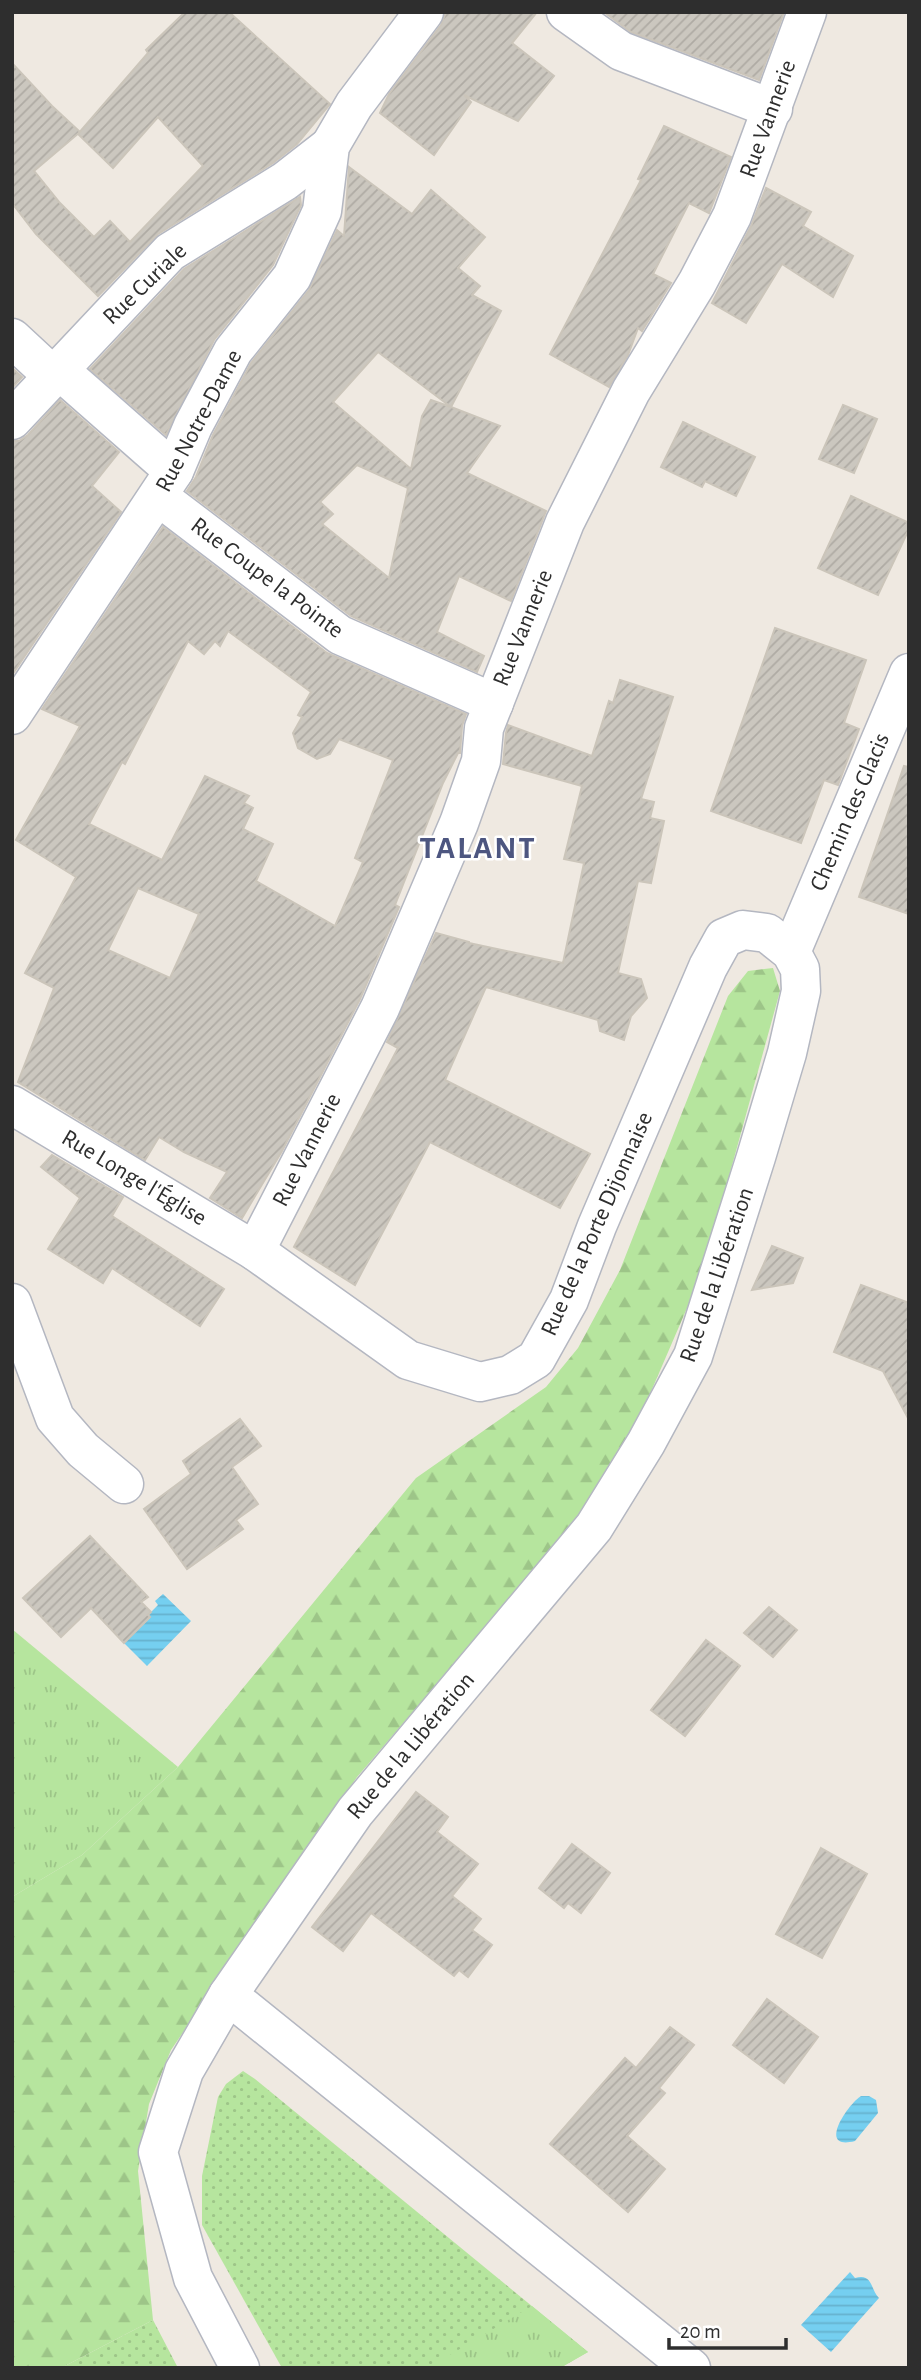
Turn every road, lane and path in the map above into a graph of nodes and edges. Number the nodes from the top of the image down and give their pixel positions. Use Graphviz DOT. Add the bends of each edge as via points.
graph roads {
  1 [pos="425,12"];
  2 [pos="566,12"];
  3 [pos="807,12"];
  4 [pos="773,109"];
  5 [pos="330,146"];
  6 [pos="12,338"];
  7 [pos="56,373"];
  8 [pos="12,420"];
  9 [pos="167,484"];
  10 [pos="909,673"];
  11 [pos="494,703"];
  12 [pos="12,715"];
  13 [pos="791,952"];
  14 [pos="12,1105"];
  15 [pos="255,1251"];
  16 [pos="12,1303"];
  17 [pos="124,1484"];
  18 [pos="228,1996"];
  19 [pos="240,2368"];
  20 [pos="691,2368"];
  1 -- 5 [label="street, Rue Notre-Dame" via="354,105"];
  2 -- 4 [label="street" via="621,51"];
  3 -- 4 [label="street, Rue Vannerie"];
  4 -- 11 [label="street, Rue Vannerie" via="732,216 631,391 565,522"];
  5 -- 7 [label="street, Rue Curiale" via="285,181 170,252"];
  5 -- 9 [label="street, Rue Notre-Dame" via="322,211 292,277 233,351"];
  6 -- 7 [label="street, Rue Coupe la Pointe"];
  7 -- 8 [label="street, Rue Curiale"];
  7 -- 9 [label="street, Rue Coupe la Pointe"];
  9 -- 11 [label="street, Rue Coupe la Pointe" via="340,635"];
  9 -- 12 [label="street, Rue Notre-Dame"];
  10 -- 13 [label="street, Chemin des Glacis"];
  11 -- 15 [label="street, Rue Vannerie" via="484,728 481,761 459,823 380,1008"];
  13 -- 15 [label="street, Rue de la Porte Dijonnaise" via="767,933 743,930 724,938 569,1300 537,1359 510,1375 480,1382 408,1360"];
  13 -- 18 [label="street, Rue de la Libération" via="800,969 801,991 787,1053 693,1356 594,1527 355,1812"];
  14 -- 15 [label="street, Rue Longe l'Église"];
  16 -- 17 [label="street" via="55,1418 83,1450"];
  18 -- 19 [label="street, Rue de la Libération" via="184,2071 158,2152 193,2278"];
  18 -- 20 [label="street"];
}
